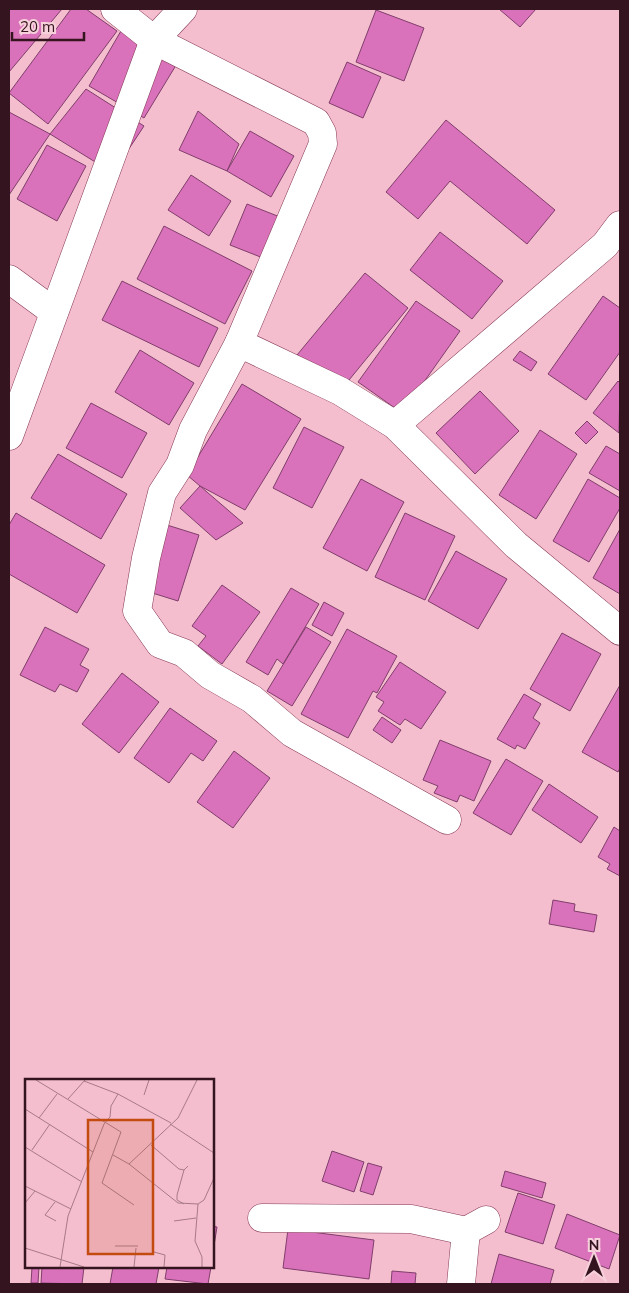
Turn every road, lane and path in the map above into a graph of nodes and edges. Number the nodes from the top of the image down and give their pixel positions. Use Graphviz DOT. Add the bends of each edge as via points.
graph roads {
  1 [pos="115,9"];
  2 [pos="183,9"];
  3 [pos="154,40"];
  4 [pos="615,243"];
  5 [pos="9,279"];
  6 [pos="54,312"];
  7 [pos="239,343"];
  8 [pos="395,425"];
  9 [pos="9,436"];
  10 [pos="620,631"];
  11 [pos="447,820"];
  12 [pos="262,1218"];
  13 [pos="460,1284"];
  1 -- 3 [label="street"];
  2 -- 3 [label="street"];
  3 -- 6 [label="street"];
  3 -- 7 [label="street" via="316,122 322,133 324,144"];
  4 -- 8 [label="street"];
  5 -- 6 [label="street"];
  6 -- 9 [label="street"];
  7 -- 8 [label="street" via="340,390"];
  7 -- 11 [label="street" via="193,430 180,465 162,493 137,610 160,644 184,654 210,675 252,699 292,733"];
  8 -- 10 [label="street" via="516,545"];
  12 -- 13 [label="street" via="411,1219 476,1225"];
}
